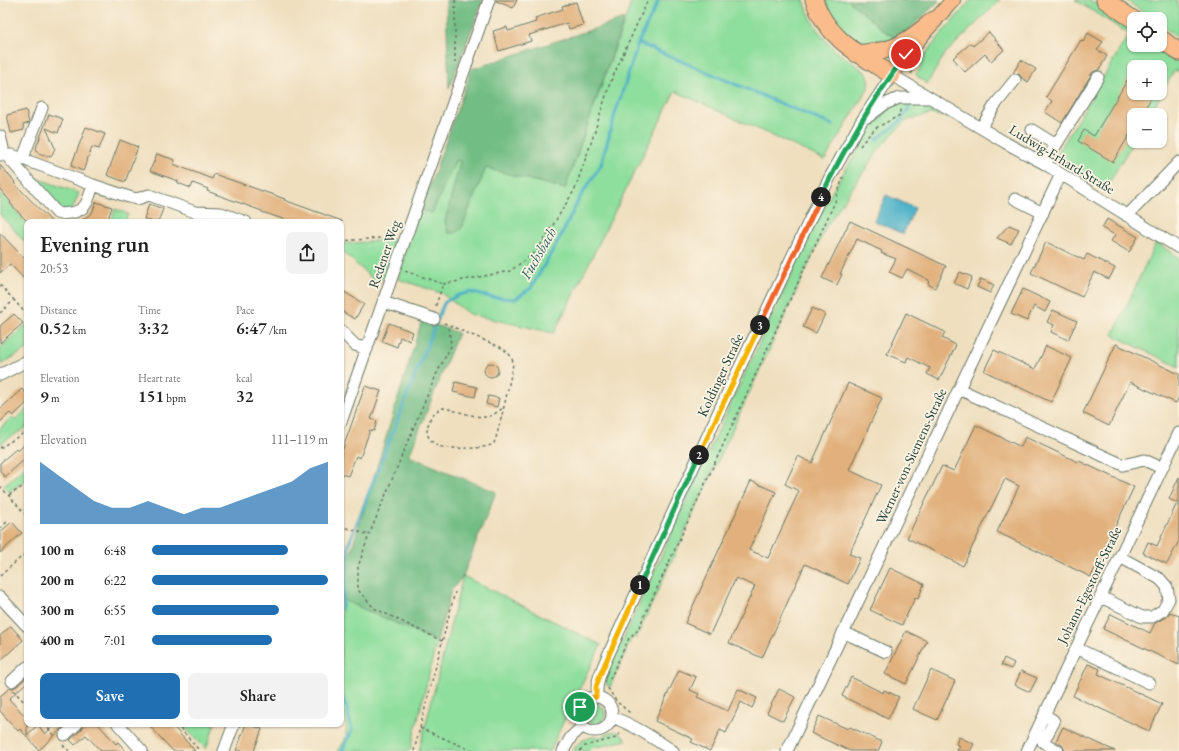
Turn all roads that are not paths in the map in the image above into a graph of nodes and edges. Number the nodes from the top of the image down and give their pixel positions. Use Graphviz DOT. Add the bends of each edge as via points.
graph roads {
  1 [pos="489,0"];
  2 [pos="814,0"];
  3 [pos="953,0"];
  4 [pos="1105,0"];
  5 [pos="1127,15"];
  6 [pos="934,20"];
  7 [pos="1167,43"];
  8 [pos="1179,52"];
  9 [pos="857,54"];
  10 [pos="892,74"];
  11 [pos="1098,77"];
  12 [pos="1015,80"];
  13 [pos="929,98"];
  14 [pos="42,108"];
  15 [pos="861,122"];
  16 [pos="981,128"];
  17 [pos="1032,130"];
  18 [pos="0,136"];
  19 [pos="1056,145"];
  20 [pos="2,155"];
  21 [pos="23,158"];
  22 [pos="1179,162"];
  23 [pos="1045,164"];
  24 [pos="1061,174"];
  25 [pos="93,185"];
  26 [pos="1015,199"];
  27 [pos="1043,213"];
  28 [pos="1127,216"];
  29 [pos="238,219"];
  30 [pos="1179,248"];
  31 [pos="383,302"];
  32 [pos="435,319"];
  33 [pos="344,334"];
  34 [pos="367,349"];
  35 [pos="24,363"];
  36 [pos="0,375"];
  37 [pos="959,389"];
  38 [pos="344,414"];
  39 [pos="1179,433"];
  40 [pos="1162,468"];
  41 [pos="1120,557"];
  42 [pos="0,597"];
  43 [pos="1100,597"];
  44 [pos="24,623"];
  45 [pos="843,632"];
  46 [pos="1076,648"];
  47 [pos="886,652"];
  48 [pos="24,671"];
  49 [pos="1149,683"];
  50 [pos="12,685"];
  51 [pos="596,697"];
  52 [pos="1044,715"];
  53 [pos="612,718"];
  54 [pos="583,726"];
  55 [pos="74,727"];
  56 [pos="121,727"];
  57 [pos="233,727"];
  58 [pos="66,734"];
  59 [pos="142,751"];
  60 [pos="224,751"];
  61 [pos="563,751"];
  62 [pos="673,751"];
  63 [pos="787,751"];
  64 [pos="1027,751"];
  65 [pos="1058,751"];
  1 -- 31 [label="street, Redener Weg"];
  2 -- 9 [label="highway" via="828,27 841,42"];
  3 -- 6 [label="main road"];
  4 -- 5 [label="highway"];
  6 -- 9 [label="highway" via="891,49"];
  6 -- 10 [label="main road"];
  7 -- 8 [label="highway"];
  9 -- 10 [label="highway"];
  10 -- 13 [label="street, Ludwig-Erhard-Straße"];
  10 -- 15 [label="street, Koldinger Straße"];
  11 -- 19 [label="street"];
  12 -- 16 [label="street"];
  13 -- 15 [label="street, Ludwig-Erhard-Straße" via="899,98 885,104"];
  13 -- 16 [label="street, Ludwig-Erhard-Straße"];
  14 -- 21 [label="street"];
  15 -- 51 [label="street, Koldinger Straße" via="829,179 718,414 605,662 596,687"];
  16 -- 23 [label="street, Ludwig-Erhard-Straße"];
  17 -- 19 [label="street"];
  18 -- 20 [label="street"];
  19 -- 23 [label="street"];
  20 -- 21 [label="street"];
  20 -- 25 [label="street" via="60,214 82,209"];
  21 -- 25 [label="street"];
  22 -- 28 [label="street"];
  23 -- 24 [label="street, Ludwig-Erhard-Straße"];
  24 -- 27 [label="street, Werner-von-Siemens-Straße"];
  24 -- 28 [label="street, Ludwig-Erhard-Straße"];
  25 -- 29 [label="street" via="137,200 149,195 195,212 221,213"];
  26 -- 27 [label="street"];
  27 -- 37 [label="street, Werner-von-Siemens-Straße"];
  28 -- 30 [label="street, Ludwig-Erhard-Straße"];
  31 -- 32 [label="street"];
  31 -- 34 [label="street, Redener Weg"];
  33 -- 34 [label="street" via="355,345"];
  34 -- 38 [label="street, Redener Weg"];
  35 -- 36 [label="street"];
  37 -- 40 [label="street" via="1123,465 1144,460"];
  37 -- 45 [label="street, Werner-von-Siemens-Straße"];
  39 -- 40 [label="street, Johann-Egestorff-Straße"];
  40 -- 41 [label="street, Johann-Egestorff-Straße"];
  41 -- 43 [label="street, Johann-Egestorff-Straße"];
  41 -- 43 [label="street" via="1160,579 1167,587 1169,599 1163,610 1152,617 1142,617"];
  42 -- 44 [label="street"];
  43 -- 46 [label="street, Johann-Egestorff-Straße"];
  45 -- 47 [label="street"];
  45 -- 63 [label="street, Werner-von-Siemens-Straße"];
  46 -- 49 [label="street"];
  46 -- 52 [label="street, Johann-Egestorff-Straße"];
  48 -- 50 [label="street"];
  51 -- 53 [label="street" via="609,704"];
  51 -- 54 [label="street" via="586,699 580,707 578,717"];
  52 -- 64 [label="street, Johann-Egestorff-Straße"];
  52 -- 65 [label="street" via="1054,722 1043,742"];
  53 -- 54 [label="street" via="606,727 600,730 589,730"];
  53 -- 62 [label="street" via="646,732"];
  54 -- 61 [label="street"];
  55 -- 58 [label="street"];
  56 -- 59 [label="street"];
  57 -- 60 [label="street"];
}
